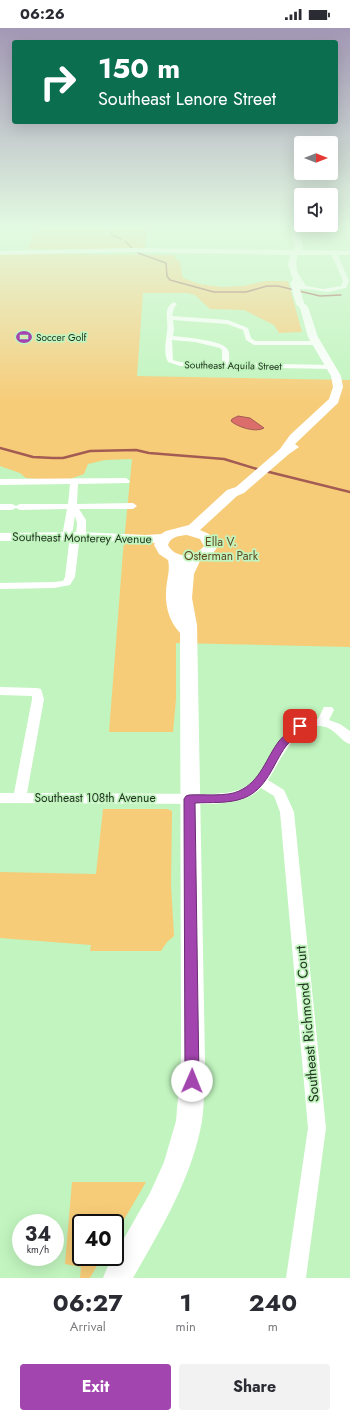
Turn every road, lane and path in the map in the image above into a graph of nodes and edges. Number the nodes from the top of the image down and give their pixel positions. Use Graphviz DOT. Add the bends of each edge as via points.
graph roads {
  1 [pos="298,286"];
  2 [pos="344,286"];
  3 [pos="300,292"];
  4 [pos="174,304"];
  5 [pos="169,318"];
  6 [pos="169,338"];
  7 [pos="317,343"];
  8 [pos="226,364"];
  9 [pos="332,367"];
  10 [pos="126,481"];
  11 [pos="0,482"];
  12 [pos="74,483"];
  13 [pos="240,490"];
  14 [pos="72,506"];
  15 [pos="133,506"];
  16 [pos="0,507"];
  17 [pos="187,531"];
  18 [pos="0,537"];
  19 [pos="206,537"];
  20 [pos="74,538"];
  21 [pos="0,542"];
  22 [pos="166,548"];
  23 [pos="195,558"];
  24 [pos="0,586"];
  25 [pos="188,632"];
  26 [pos="0,691"];
  27 [pos="328,710"];
  28 [pos="322,723"];
  29 [pos="350,740"];
  30 [pos="260,781"];
  31 [pos="0,798"];
  32 [pos="20,798"];
  33 [pos="189,799"];
  34 [pos="117,1278"];
  35 [pos="296,1278"];
  1 -- 3 [label="street"];
  2 -- 3 [label="street" via="333,290"];
  3 -- 7 [label="street"];
  4 -- 5 [label="street, Southeast Aquila Street"];
  5 -- 6 [label="street, Southeast Aquila Street"];
  5 -- 7 [label="street" via="231,322 246,329 248,339 254,343"];
  6 -- 8 [label="street" via="195,340 222,347 225,350"];
  6 -- 8 [label="street, Southeast Aquila Street" via="172,362"];
  7 -- 9 [label="street"];
  8 -- 9 [label="street, Southeast Aquila Street"];
  9 -- 13 [label="street" via="338,387 334,401 336,407 295,446 285,451"];
  10 -- 12 [label="street"];
  11 -- 12 [label="street"];
  12 -- 14 [label="street"];
  13 -- 17 [label="street" via="232,493 194,528"];
  13 -- 19 [label="street" via="239,497 210,527"];
  14 -- 15 [label="street"];
  14 -- 16 [label="street"];
  14 -- 20 [label="street"];
  14 -- 20 [label="street" via="80,515 82,522"];
  17 -- 19 [label="street"];
  17 -- 22 [label="street" via="174,533"];
  18 -- 20 [label="street, Southeast Monterey Avenue"];
  19 -- 23 [label="street" via="211,546 209,551"];
  20 -- 21 [label="street, Southeast Monterey Avenue"];
  20 -- 22 [label="street, Southeast Monterey Avenue"];
  20 -- 24 [label="street" via="70,577 66,583"];
  22 -- 23 [label="street" via="186,559"];
  22 -- 25 [label="street" via="176,562 173,592 175,611 181,626"];
  23 -- 25 [label="street" via="189,568 184,592 190,625"];
  25 -- 33 [label="street"];
  26 -- 32 [label="street" via="37,692 38,699"];
  27 -- 28 [label="street"];
  28 -- 29 [label="street" via="342,730"];
  28 -- 30 [label="street" via="306,724 295,730"];
  30 -- 33 [label="street, Southeast 108th Avenue" via="242,794 230,798"];
  30 -- 35 [label="street, Southeast Richmond Court" via="279,793 287,812 317,1128"];
  31 -- 32 [label="street, Southeast 108th Avenue"];
  32 -- 33 [label="street, Southeast 108th Avenue"];
  33 -- 34 [label="street" via="193,1060 189,1119 181,1154 166,1190"];
}
